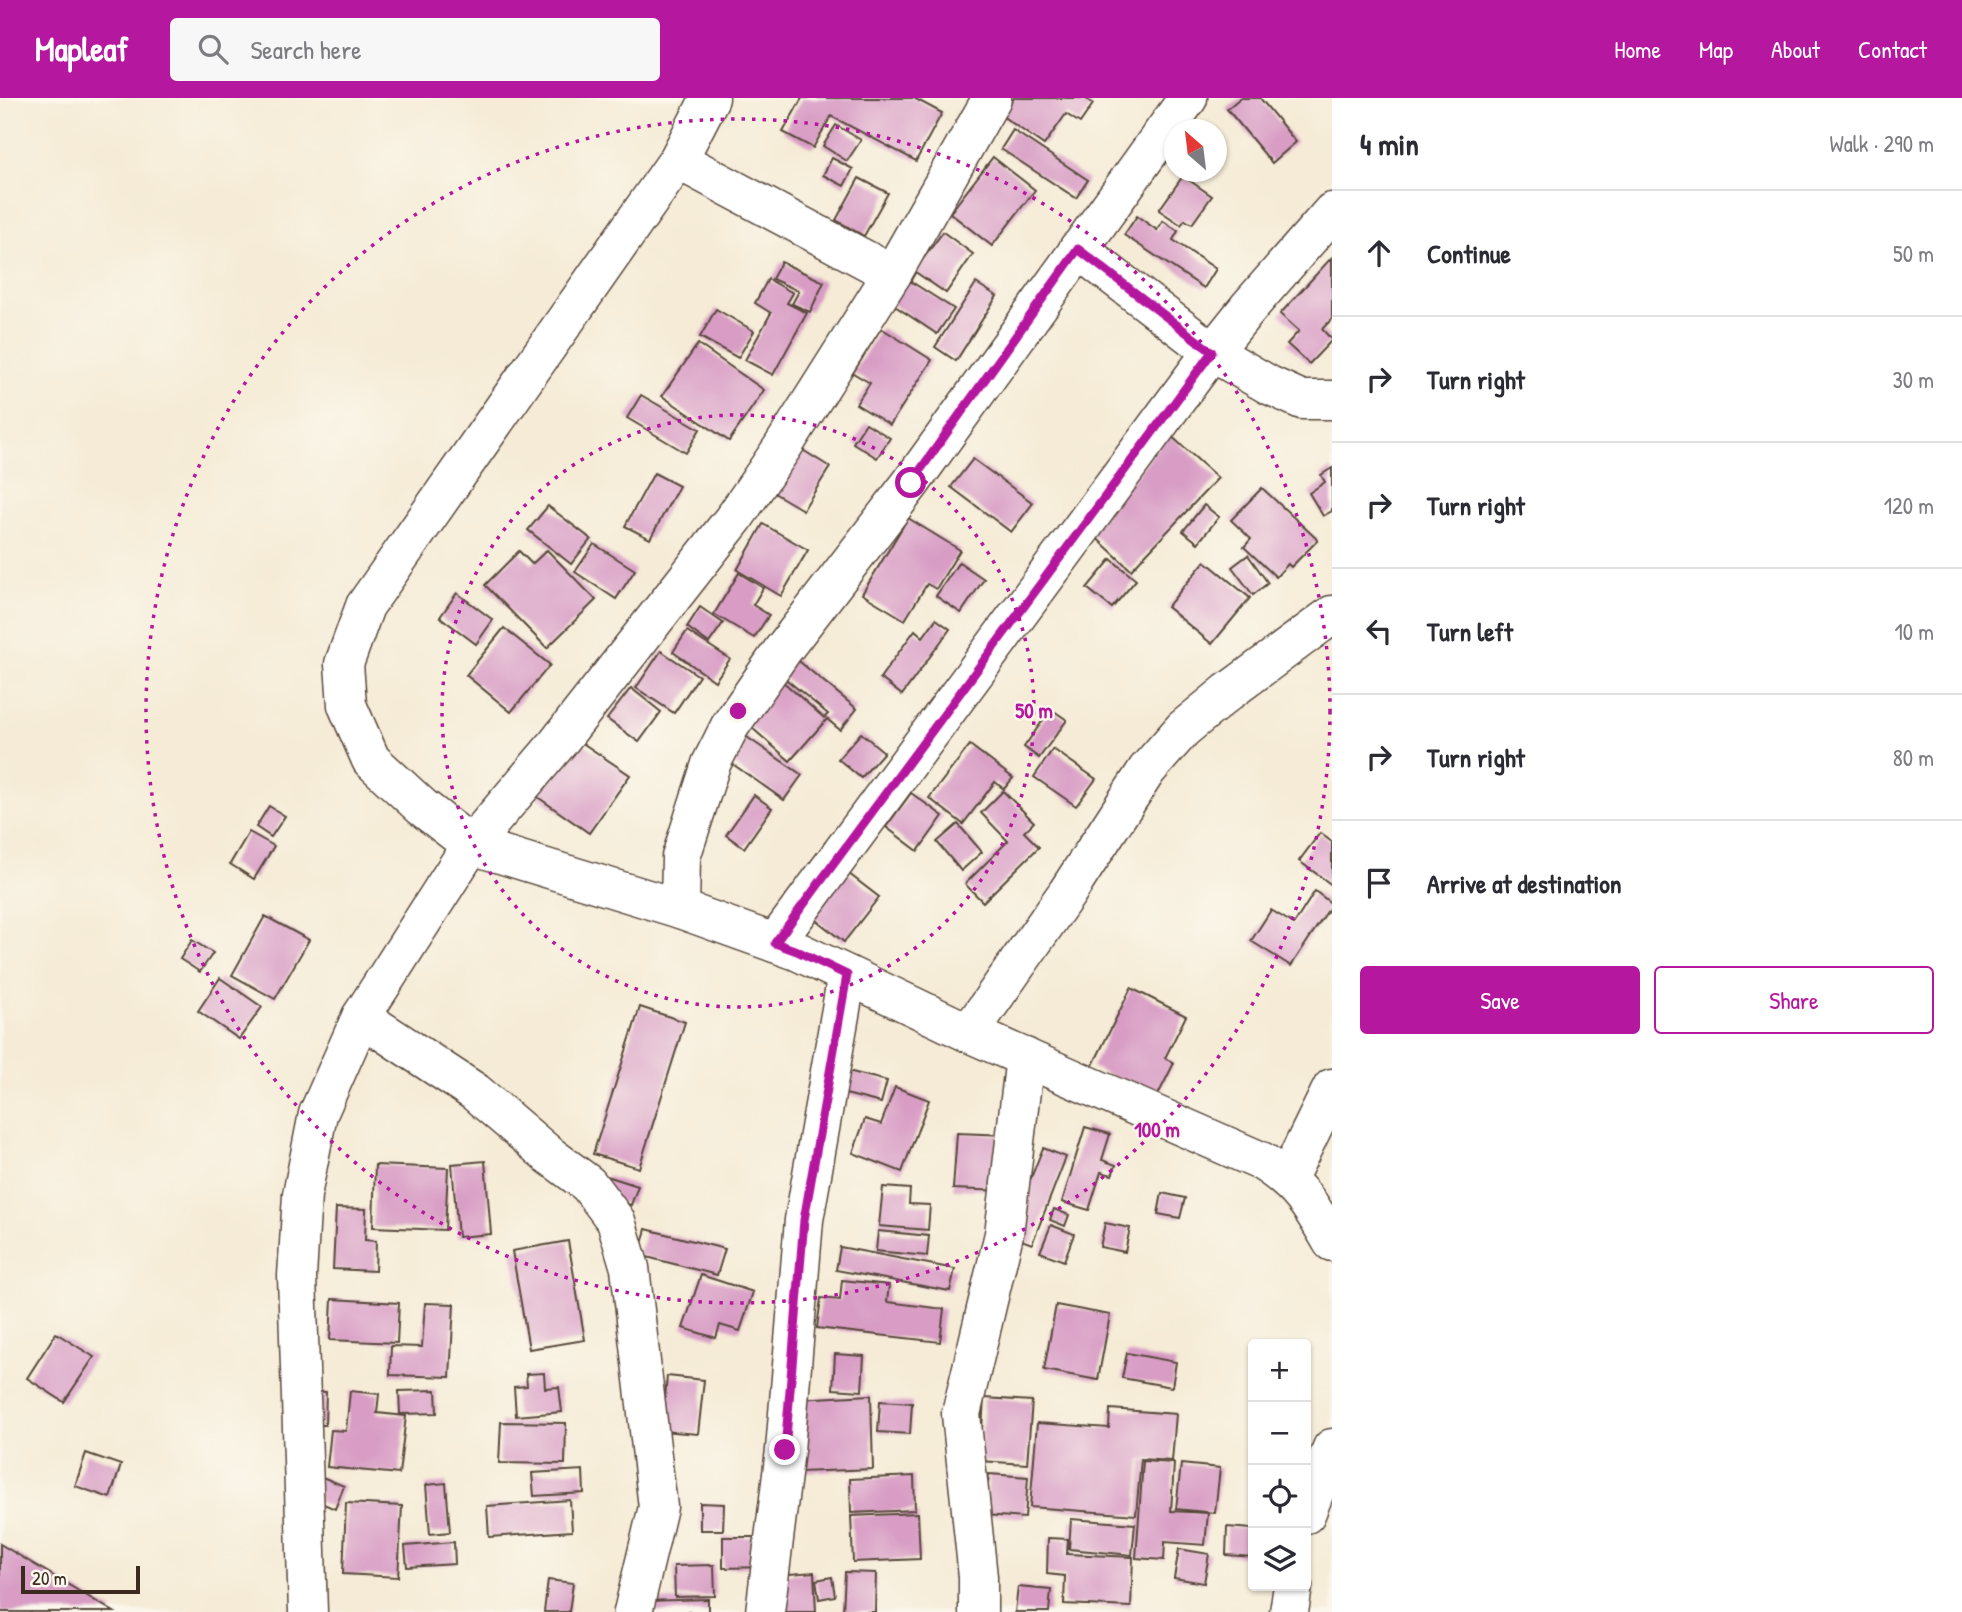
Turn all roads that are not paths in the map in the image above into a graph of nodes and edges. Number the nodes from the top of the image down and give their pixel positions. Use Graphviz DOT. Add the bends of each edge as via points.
graph roads {
  1 [pos="710,98"];
  2 [pos="992,98"];
  3 [pos="1188,98"];
  4 [pos="678,160"];
  5 [pos="1332,212"];
  6 [pos="1078,249"];
  7 [pos="892,274"];
  8 [pos="1212,352"];
  9 [pos="1332,400"];
  10 [pos="1332,615"];
  11 [pos="471,845"];
  12 [pos="680,909"];
  13 [pos="775,943"];
  14 [pos="847,975"];
  15 [pos="361,1017"];
  16 [pos="969,1033"];
  17 [pos="1025,1057"];
  18 [pos="1332,1088"];
  19 [pos="1288,1178"];
  20 [pos="1332,1242"];
  21 [pos="1332,1448"];
  22 [pos="1311,1501"];
  23 [pos="1292,1591"];
  24 [pos="308,1612"];
  25 [pos="633,1612"];
  26 [pos="765,1612"];
  27 [pos="978,1612"];
  28 [pos="1289,1612"];
  1 -- 4 [label="street"];
  2 -- 7 [label="street"];
  3 -- 6 [label="street"];
  4 -- 7 [label="street"];
  4 -- 11 [label="street" via="365,606 344,664 346,705 371,760"];
  5 -- 8 [label="street"];
  6 -- 8 [label="street"];
  6 -- 12 [label="street" via="730,726 711,764 681,857"];
  7 -- 11 [label="street" via="735,517 557,744"];
  8 -- 9 [label="street" via="1302,400"];
  8 -- 13 [label="street"];
  10 -- 16 [label="street" via="1183,729 1147,769"];
  11 -- 12 [label="street"];
  11 -- 15 [label="street"];
  12 -- 13 [label="street"];
  13 -- 14 [label="street"];
  14 -- 16 [label="street"];
  14 -- 26 [label="street" via="804,1220 785,1450"];
  15 -- 24 [label="street" via="318,1114 302,1195 297,1276"];
  15 -- 25 [label="street" via="475,1092 588,1184 616,1221 630,1268 657,1507"];
  16 -- 17 [label="street"];
  17 -- 19 [label="street" via="1263,1162"];
  17 -- 27 [label="street" via="1004,1234 961,1414"];
  18 -- 19 [label="street"];
  19 -- 20 [label="street"];
  21 -- 22 [label="street"];
  23 -- 28 [label="street"];
}
